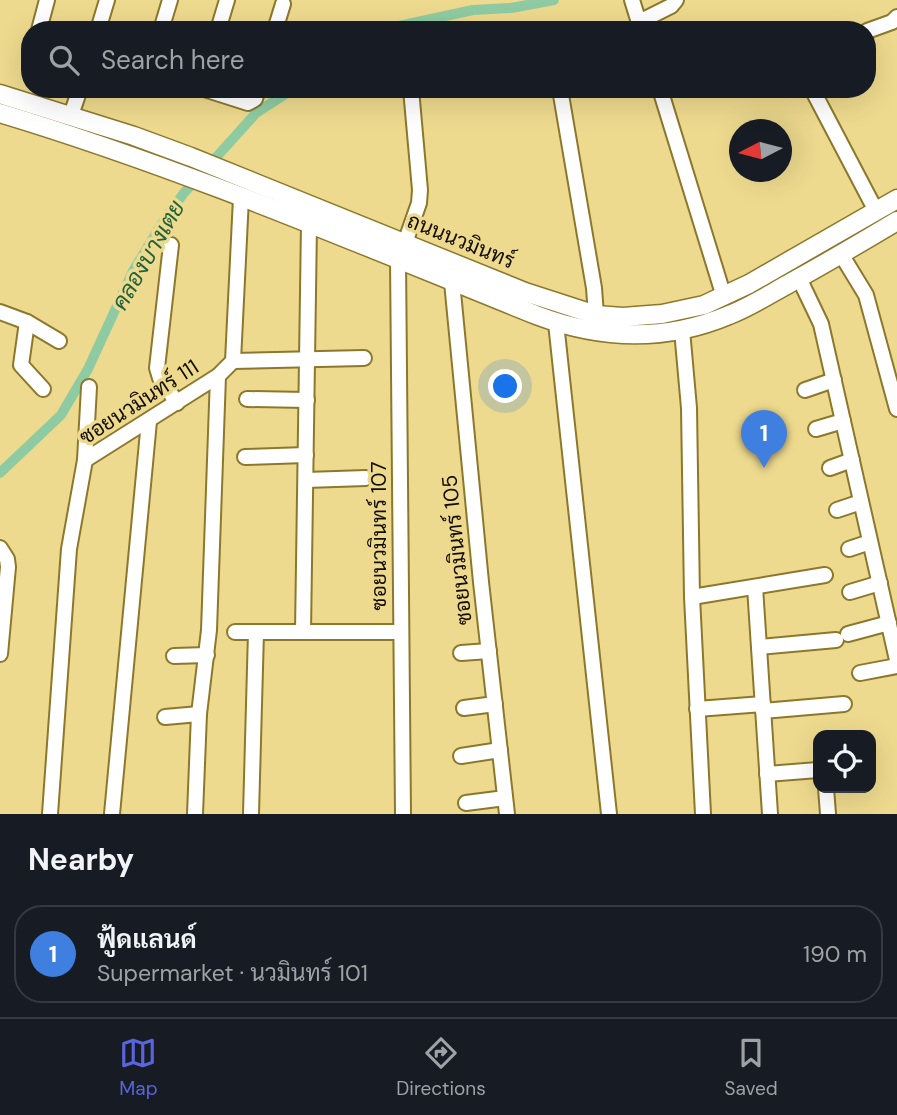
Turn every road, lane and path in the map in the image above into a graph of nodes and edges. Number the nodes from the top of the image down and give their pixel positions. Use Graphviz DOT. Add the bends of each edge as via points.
graph roads {
  1 [pos="47,0"];
  2 [pos="107,0"];
  3 [pos="170,0"];
  4 [pos="227,0"];
  5 [pos="632,0"];
  6 [pos="676,0"];
  7 [pos="283,4"];
  8 [pos="41,21"];
  9 [pos="101,21"];
  10 [pos="163,21"];
  11 [pos="221,21"];
  12 [pos="278,21"];
  13 [pos="638,21"];
  14 [pos="648,21"];
  15 [pos="895,24"];
  16 [pos="876,29"];
  17 [pos="0,94"];
  18 [pos="77,98"];
  19 [pos="232,98"];
  20 [pos="253,98"];
  21 [pos="412,98"];
  22 [pos="562,98"];
  23 [pos="663,98"];
  24 [pos="817,98"];
  25 [pos="0,113"];
  26 [pos="71,115"];
  27 [pos="241,198"];
  28 [pos="897,199"];
  29 [pos="876,211"];
  30 [pos="897,221"];
  31 [pos="309,224"];
  32 [pos="171,245"];
  33 [pos="401,251"];
  34 [pos="841,254"];
  35 [pos="799,278"];
  36 [pos="452,282"];
  37 [pos="724,297"];
  38 [pos="0,312"];
  39 [pos="596,315"];
  40 [pos="27,322"];
  41 [pos="556,323"];
  42 [pos="682,330"];
  43 [pos="59,341"];
  44 [pos="364,358"];
  45 [pos="307,359"];
  46 [pos="233,361"];
  47 [pos="218,376"];
  48 [pos="834,380"];
  49 [pos="89,387"];
  50 [pos="43,389"];
  51 [pos="805,390"];
  52 [pos="247,399"];
  53 [pos="307,400"];
  54 [pos="177,403"];
  55 [pos="897,409"];
  56 [pos="149,421"];
  57 [pos="843,421"];
  58 [pos="816,429"];
  59 [pos="306,455"];
  60 [pos="245,457"];
  61 [pos="85,460"];
  62 [pos="852,460"];
  63 [pos="830,468"];
  64 [pos="366,478"];
  65 [pos="306,480"];
  66 [pos="861,502"];
  67 [pos="837,510"];
  68 [pos="870,542"];
  69 [pos="0,548"];
  70 [pos="849,549"];
  71 [pos="825,575"];
  72 [pos="880,583"];
  73 [pos="755,587"];
  74 [pos="850,592"];
  75 [pos="692,597"];
  76 [pos="888,623"];
  77 [pos="235,632"];
  78 [pos="256,632"];
  79 [pos="303,632"];
  80 [pos="400,632"];
  81 [pos="759,647"];
  82 [pos="489,651"];
  83 [pos="461,653"];
  84 [pos="0,654"];
  85 [pos="207,655"];
  86 [pos="174,656"];
  87 [pos="897,660"];
  88 [pos="897,666"];
  89 [pos="860,673"];
  90 [pos="495,704"];
  91 [pos="844,704"];
  92 [pos="763,707"];
  93 [pos="464,708"];
  94 [pos="697,709"];
  95 [pos="199,714"];
  96 [pos="165,718"];
  97 [pos="500,750"];
  98 [pos="461,756"];
  99 [pos="813,770"];
  100 [pos="767,775"];
  101 [pos="826,793"];
  102 [pos="505,798"];
  103 [pos="466,803"];
  104 [pos="50,814"];
  105 [pos="112,814"];
  106 [pos="195,814"];
  107 [pos="251,814"];
  108 [pos="403,814"];
  109 [pos="507,814"];
  110 [pos="609,814"];
  111 [pos="703,814"];
  112 [pos="770,814"];
  113 [pos="828,814"];
  1 -- 8 [label="street"];
  2 -- 9 [label="street"];
  3 -- 10 [label="street"];
  4 -- 11 [label="street"];
  5 -- 13 [label="street"];
  6 -- 14 [label="street"];
  7 -- 12 [label="street"];
  15 -- 16 [label="street"];
  17 -- 26 [label="main road, ถนนนวมินทร์"];
  18 -- 26 [label="street"];
  19 -- 20 [label="street" via="248,103"];
  21 -- 33 [label="street" via="420,190"];
  22 -- 39 [label="street"];
  23 -- 37 [label="street"];
  24 -- 29 [label="street"];
  25 -- 27 [label="main road, ถนนนวมินทร์"];
  26 -- 33 [label="main road, ถนนนวมินทร์" via="218,167"];
  27 -- 31 [label="main road, ถนนนวมินทร์"];
  27 -- 46 [label="street"];
  28 -- 29 [label="main road, ถนนนวมินทร์"];
  29 -- 37 [label="main road, ถนนนวมินทร์"];
  30 -- 34 [label="main road, ถนนนวมินทร์"];
  31 -- 33 [label="main road, ถนนนวมินทร์"];
  31 -- 45 [label="street"];
  32 -- 54 [label="street" via="157,368"];
  33 -- 36 [label="main road, ถนนนวมินทร์"];
  33 -- 39 [label="main road, ถนนนวมินทร์"];
  33 -- 80 [label="street, ซอยนวมินทร์ 107"];
  34 -- 35 [label="main road, ถนนนวมินทร์"];
  34 -- 55 [label="street" via="866,295"];
  35 -- 42 [label="main road, ถนนนวมินทร์" via="731,314"];
  35 -- 48 [label="street" via="821,324"];
  36 -- 41 [label="main road, ถนนนวมินทร์"];
  36 -- 82 [label="street, ซอยนวมินทร์ 105"];
  37 -- 39 [label="main road, ถนนนวมินทร์" via="662,314"];
  38 -- 40 [label="street"];
  40 -- 43 [label="street"];
  40 -- 50 [label="street" via="21,365"];
  41 -- 42 [label="main road, ถนนนวมินทร์" via="616,335"];
  41 -- 110 [label="street"];
  42 -- 75 [label="street" via="689,408"];
  44 -- 45 [label="street"];
  45 -- 46 [label="street"];
  45 -- 53 [label="street"];
  46 -- 47 [label="street, ซอยนวมินทร์ 111"];
  47 -- 54 [label="street, ซอยนวมินทร์ 111"];
  47 -- 85 [label="street"];
  48 -- 51 [label="street"];
  48 -- 57 [label="street"];
  49 -- 61 [label="street"];
  52 -- 53 [label="street"];
  53 -- 59 [label="street"];
  54 -- 56 [label="street, ซอยนวมินทร์ 111"];
  56 -- 61 [label="street, ซอยนวมินทร์ 111"];
  56 -- 105 [label="street"];
  57 -- 58 [label="street"];
  57 -- 62 [label="street"];
  59 -- 60 [label="street"];
  59 -- 65 [label="street"];
  61 -- 104 [label="street, ซอยนวมินทร์ 111" via="69,549"];
  62 -- 63 [label="street"];
  62 -- 66 [label="street"];
  64 -- 65 [label="street"];
  65 -- 79 [label="street"];
  66 -- 67 [label="street"];
  66 -- 68 [label="street"];
  68 -- 70 [label="street"];
  68 -- 72 [label="street"];
  69 -- 84 [label="street" via="8,567"];
  71 -- 73 [label="street"];
  72 -- 74 [label="street"];
  72 -- 76 [label="street"];
  73 -- 75 [label="street"];
  73 -- 81 [label="street"];
  75 -- 94 [label="street"];
  76 -- 81 [label="street" via="842,637"];
  76 -- 87 [label="street"];
  77 -- 78 [label="street"];
  78 -- 79 [label="street"];
  78 -- 107 [label="street"];
  79 -- 80 [label="street"];
  80 -- 108 [label="street, ซอยนวมินทร์ 107"];
  81 -- 92 [label="street"];
  82 -- 83 [label="street"];
  82 -- 90 [label="street, ซอยนวมินทร์ 105"];
  85 -- 86 [label="street"];
  85 -- 95 [label="street"];
  88 -- 89 [label="street"];
  90 -- 93 [label="street"];
  90 -- 97 [label="street, ซอยนวมินทร์ 105"];
  91 -- 92 [label="street"];
  92 -- 94 [label="street"];
  92 -- 100 [label="street"];
  94 -- 111 [label="street"];
  95 -- 96 [label="street"];
  95 -- 106 [label="street"];
  97 -- 98 [label="street"];
  97 -- 102 [label="street, ซอยนวมินทร์ 105"];
  99 -- 100 [label="street"];
  100 -- 112 [label="street"];
  101 -- 113 [label="street"];
  102 -- 103 [label="street"];
  102 -- 109 [label="street, ซอยนวมินทร์ 105"];
}
